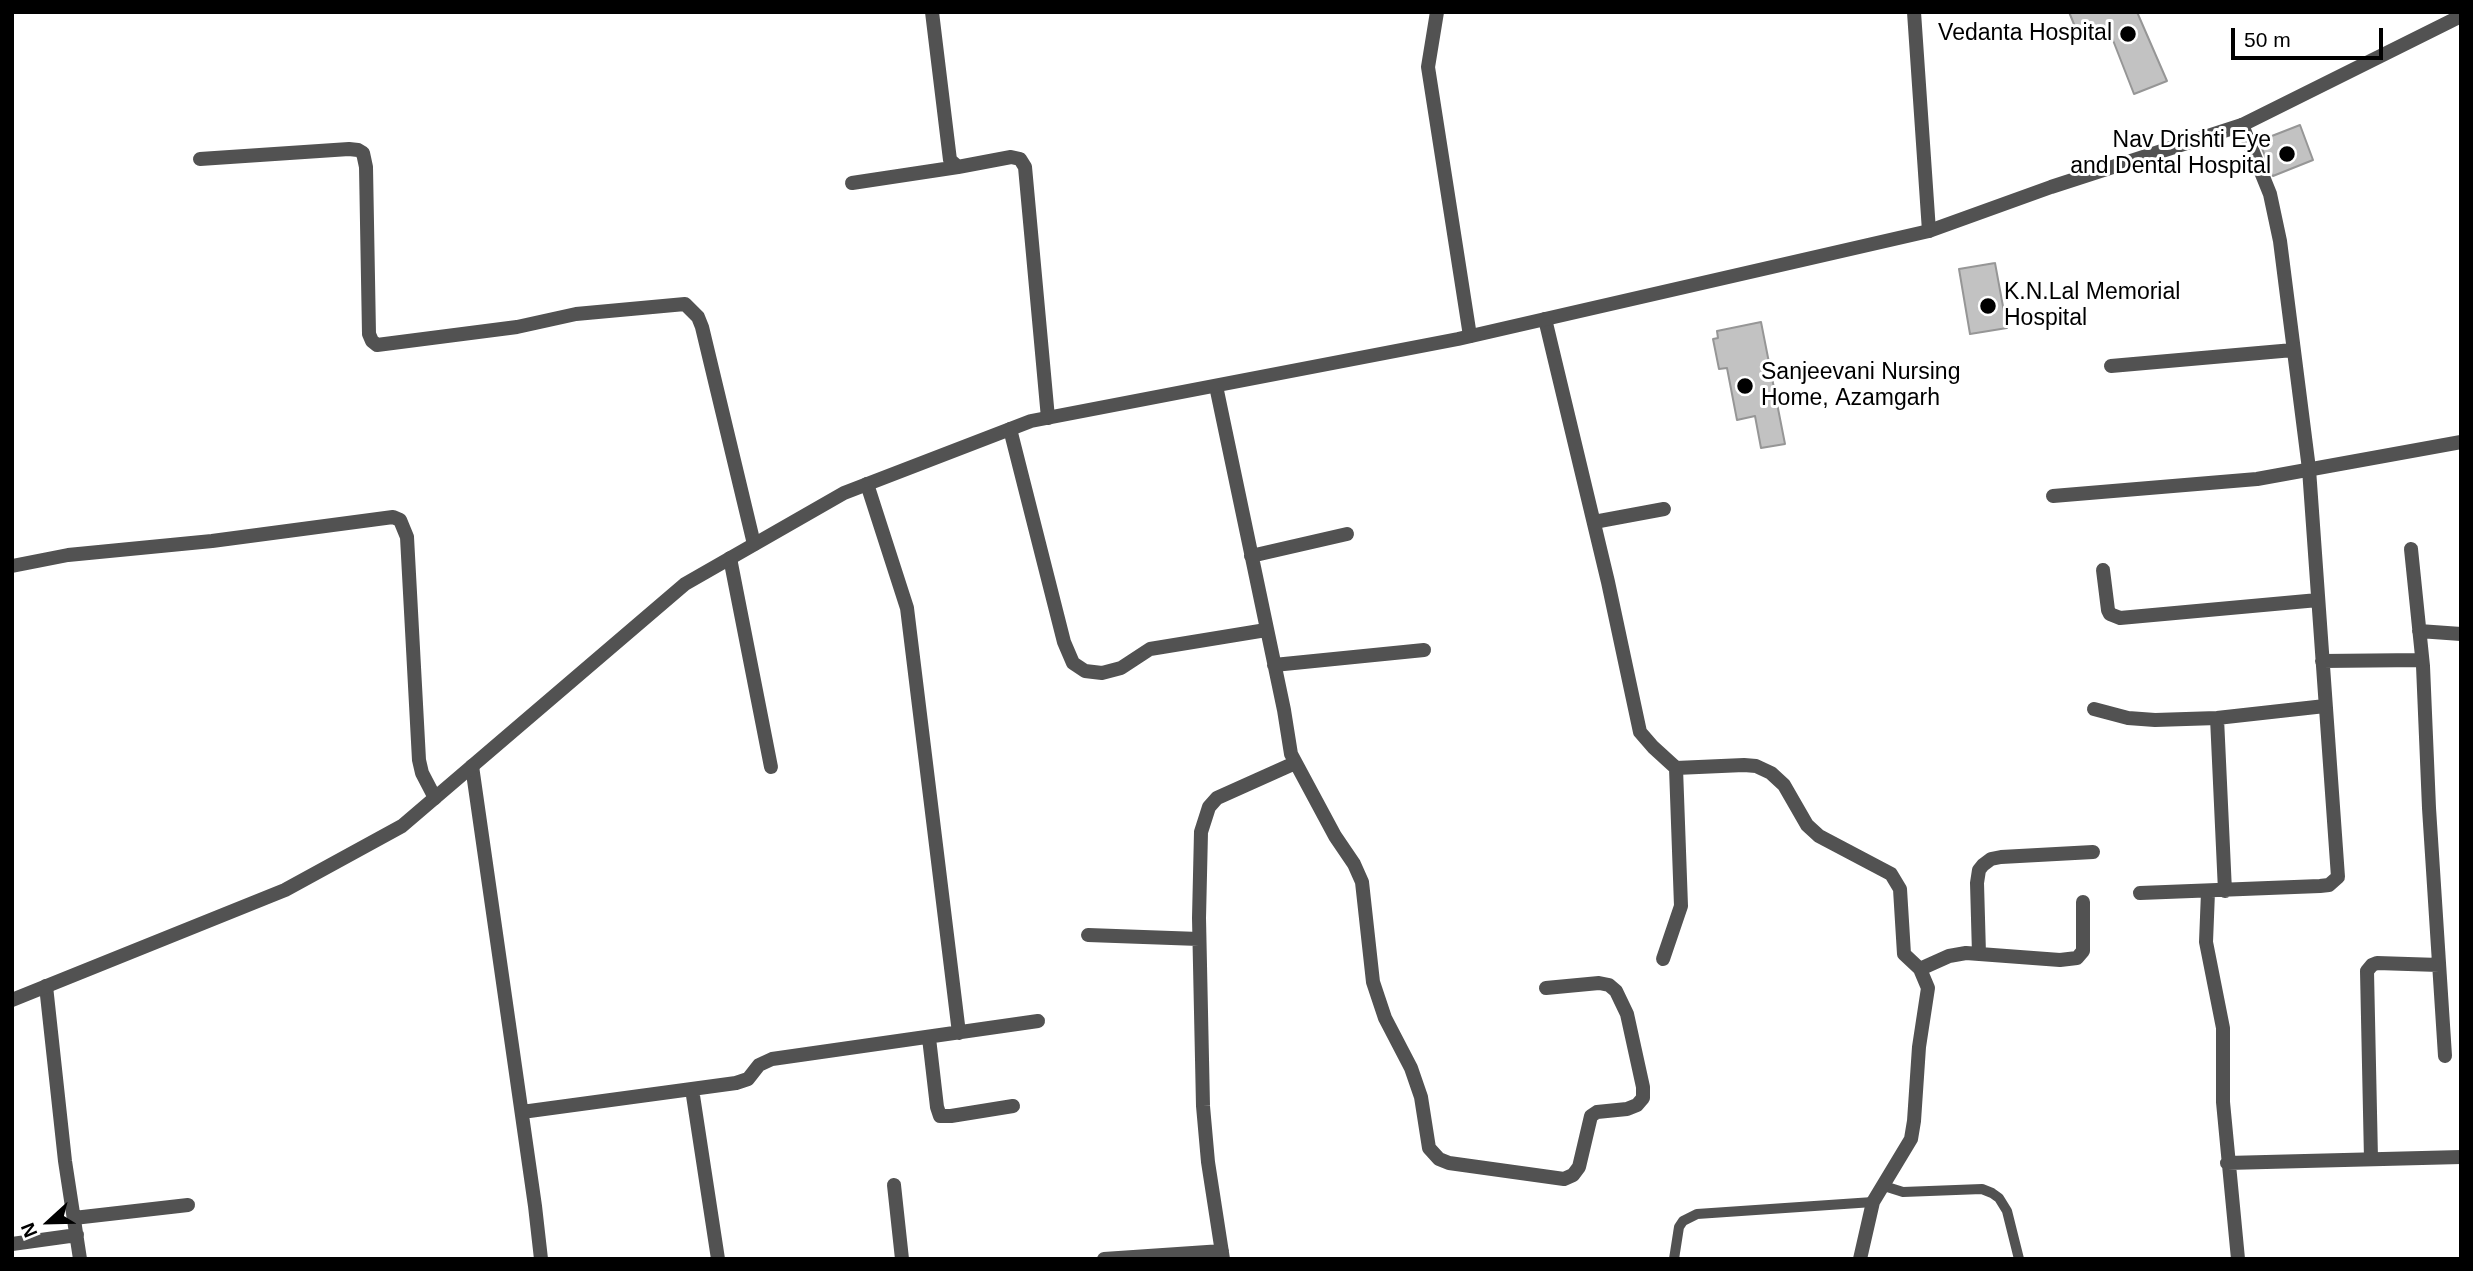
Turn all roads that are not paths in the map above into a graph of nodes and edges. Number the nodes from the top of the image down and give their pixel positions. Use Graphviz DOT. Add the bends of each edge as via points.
graph roads {
  1 [pos="932,12"];
  2 [pos="1437,12"];
  3 [pos="1914,12"];
  4 [pos="2461,16"];
  5 [pos="2242,125"];
  6 [pos="200,159"];
  7 [pos="958,167"];
  8 [pos="852,183"];
  9 [pos="1929,231"];
  10 [pos="1545,319"];
  11 [pos="1470,336"];
  12 [pos="2293,350"];
  13 [pos="2111,366"];
  14 [pos="1216,386"];
  15 [pos="1048,418"];
  16 [pos="1010,429"];
  17 [pos="2461,442"];
  18 [pos="2309,469"];
  19 [pos="867,484"];
  20 [pos="2053,496"];
  21 [pos="1664,509"];
  22 [pos="1594,522"];
  23 [pos="1347,534"];
  24 [pos="754,544"];
  25 [pos="2411,549"];
  26 [pos="1251,556"];
  27 [pos="730,558"];
  28 [pos="12,566"];
  29 [pos="2102,570"];
  30 [pos="2318,600"];
  31 [pos="1266,630"];
  32 [pos="2419,631"];
  33 [pos="2461,634"];
  34 [pos="1424,650"];
  35 [pos="2422,660"];
  36 [pos="2322,661"];
  37 [pos="1274,665"];
  38 [pos="2325,706"];
  39 [pos="2094,709"];
  40 [pos="2217,718"];
  41 [pos="1294,763"];
  42 [pos="472,766"];
  43 [pos="771,767"];
  44 [pos="1676,768"];
  45 [pos="435,798"];
  46 [pos="2093,852"];
  47 [pos="2225,891"];
  48 [pos="2208,892"];
  49 [pos="2140,893"];
  50 [pos="2083,902"];
  51 [pos="1088,934"];
  52 [pos="1199,939"];
  53 [pos="1979,954"];
  54 [pos="1663,959"];
  55 [pos="2439,965"];
  56 [pos="1920,969"];
  57 [pos="46,986"];
  58 [pos="1546,988"];
  59 [pos="12,1000"];
  60 [pos="1038,1021"];
  61 [pos="960,1033"];
  62 [pos="929,1038"];
  63 [pos="2445,1056"];
  64 [pos="692,1089"];
  65 [pos="1013,1105"];
  66 [pos="522,1112"];
  67 [pos="2461,1157"];
  68 [pos="2371,1160"];
  69 [pos="2227,1163"];
  70 [pos="894,1185"];
  71 [pos="1884,1186"];
  72 [pos="1873,1202"];
  73 [pos="188,1205"];
  74 [pos="74,1217"];
  75 [pos="77,1236"];
  76 [pos="12,1244"];
  77 [pos="1223,1255"];
  78 [pos="80,1259"];
  79 [pos="541,1259"];
  80 [pos="718,1259"];
  81 [pos="902,1259"];
  82 [pos="1104,1259"];
  83 [pos="1674,1259"];
  84 [pos="1860,1259"];
  85 [pos="2019,1259"];
  86 [pos="2238,1259"];
  1 -- 7 [label="street" via="947,146 950,160"];
  2 -- 11 [label="street" via="1428,67"];
  3 -- 9 [label="street"];
  4 -- 5 [label="street"];
  5 -- 9 [label="street"];
  5 -- 12 [label="street" via="2274,211"];
  6 -- 24 [label="street" via="349,149 363,153 369,334 377,345 517,327 569,315 685,304 702,327"];
  7 -- 8 [label="street"];
  7 -- 15 [label="street" via="1011,157 1020,159 1025,167"];
  9 -- 10 [label="street"];
  10 -- 11 [label="street"];
  10 -- 22 [label="street"];
  11 -- 14 [label="street"];
  12 -- 13 [label="street"];
  12 -- 18 [label="street"];
  14 -- 15 [label="street"];
  14 -- 26 [label="street"];
  15 -- 16 [label="street"];
  16 -- 19 [label="street"];
  16 -- 31 [label="street" via="1063,642 1073,663 1085,671 1102,673 1150,649"];
  17 -- 18 [label="street"];
  18 -- 20 [label="street" via="2257,479"];
  18 -- 30 [label="street"];
  19 -- 24 [label="street"];
  19 -- 61 [label="street" via="907,608"];
  21 -- 22 [label="street"];
  22 -- 44 [label="street" via="1640,732"];
  23 -- 26 [label="street"];
  24 -- 27 [label="street"];
  25 -- 32 [label="street"];
  26 -- 31 [label="street"];
  27 -- 42 [label="street" via="685,584"];
  27 -- 43 [label="street"];
  28 -- 45 [label="street" via="68,555 393,517 400,520 407,537 419,760"];
  29 -- 30 [label="street" via="2108,610 2120,618"];
  30 -- 36 [label="street"];
  31 -- 37 [label="street"];
  32 -- 33 [label="street"];
  32 -- 35 [label="street"];
  34 -- 37 [label="street"];
  35 -- 36 [label="street"];
  35 -- 55 [label="street"];
  36 -- 38 [label="street"];
  37 -- 41 [label="street"];
  38 -- 40 [label="street"];
  38 -- 47 [label="street" via="2338,877 2320,887"];
  39 -- 40 [label="street" via="2146,720"];
  40 -- 47 [label="street"];
  41 -- 52 [label="street" via="1226,793 1209,807 1201,832"];
  41 -- 58 [label="street" via="1362,882 1373,982 1385,1018 1411,1068 1429,1148 1439,1159 1564,1179 1579,1167 1591,1115 1627,1109 1643,1098 1627,1014 1616,991 1599,983"];
  42 -- 45 [label="street"];
  42 -- 66 [label="street"];
  44 -- 54 [label="street" via="1681,906"];
  44 -- 56 [label="street" via="1744,765 1771,773 1819,836 1896,880 1904,954"];
  45 -- 57 [label="street" via="402,826 285,890"];
  46 -- 53 [label="street" via="2001,857 1983,865 1977,883"];
  47 -- 48 [label="street"];
  48 -- 49 [label="street"];
  48 -- 69 [label="street" via="2206,942 2224,1042"];
  50 -- 53 [label="street" via="2083,951 2077,958"];
  51 -- 52 [label="street"];
  52 -- 77 [label="street" via="1203,1106"];
  53 -- 56 [label="street" via="1958,954"];
  55 -- 63 [label="street"];
  55 -- 68 [label="street" via="2377,964 2367,971"];
  56 -- 71 [label="street" via="1928,988 1911,1139"];
  57 -- 59 [label="street"];
  57 -- 74 [label="street"];
  60 -- 61 [label="street"];
  61 -- 62 [label="street"];
  62 -- 64 [label="street" via="772,1059 743,1082"];
  62 -- 65 [label="street" via="940,1116"];
  64 -- 66 [label="street"];
  64 -- 80 [label="street"];
  66 -- 79 [label="street"];
  67 -- 68 [label="street"];
  68 -- 69 [label="street"];
  69 -- 86 [label="street"];
  70 -- 81 [label="street"];
  71 -- 72 [label="street"];
  71 -- 85 [label="lane" via="1903,1192 1982,1189 1992,1193 2007,1211"];
  72 -- 83 [label="lane" via="1697,1214 1679,1227"];
  72 -- 84 [label="street"];
  73 -- 74 [label="street"];
  74 -- 75 [label="street"];
  75 -- 76 [label="street"];
  75 -- 78 [label="street"];
  77 -- 82 [label="street"];
}
